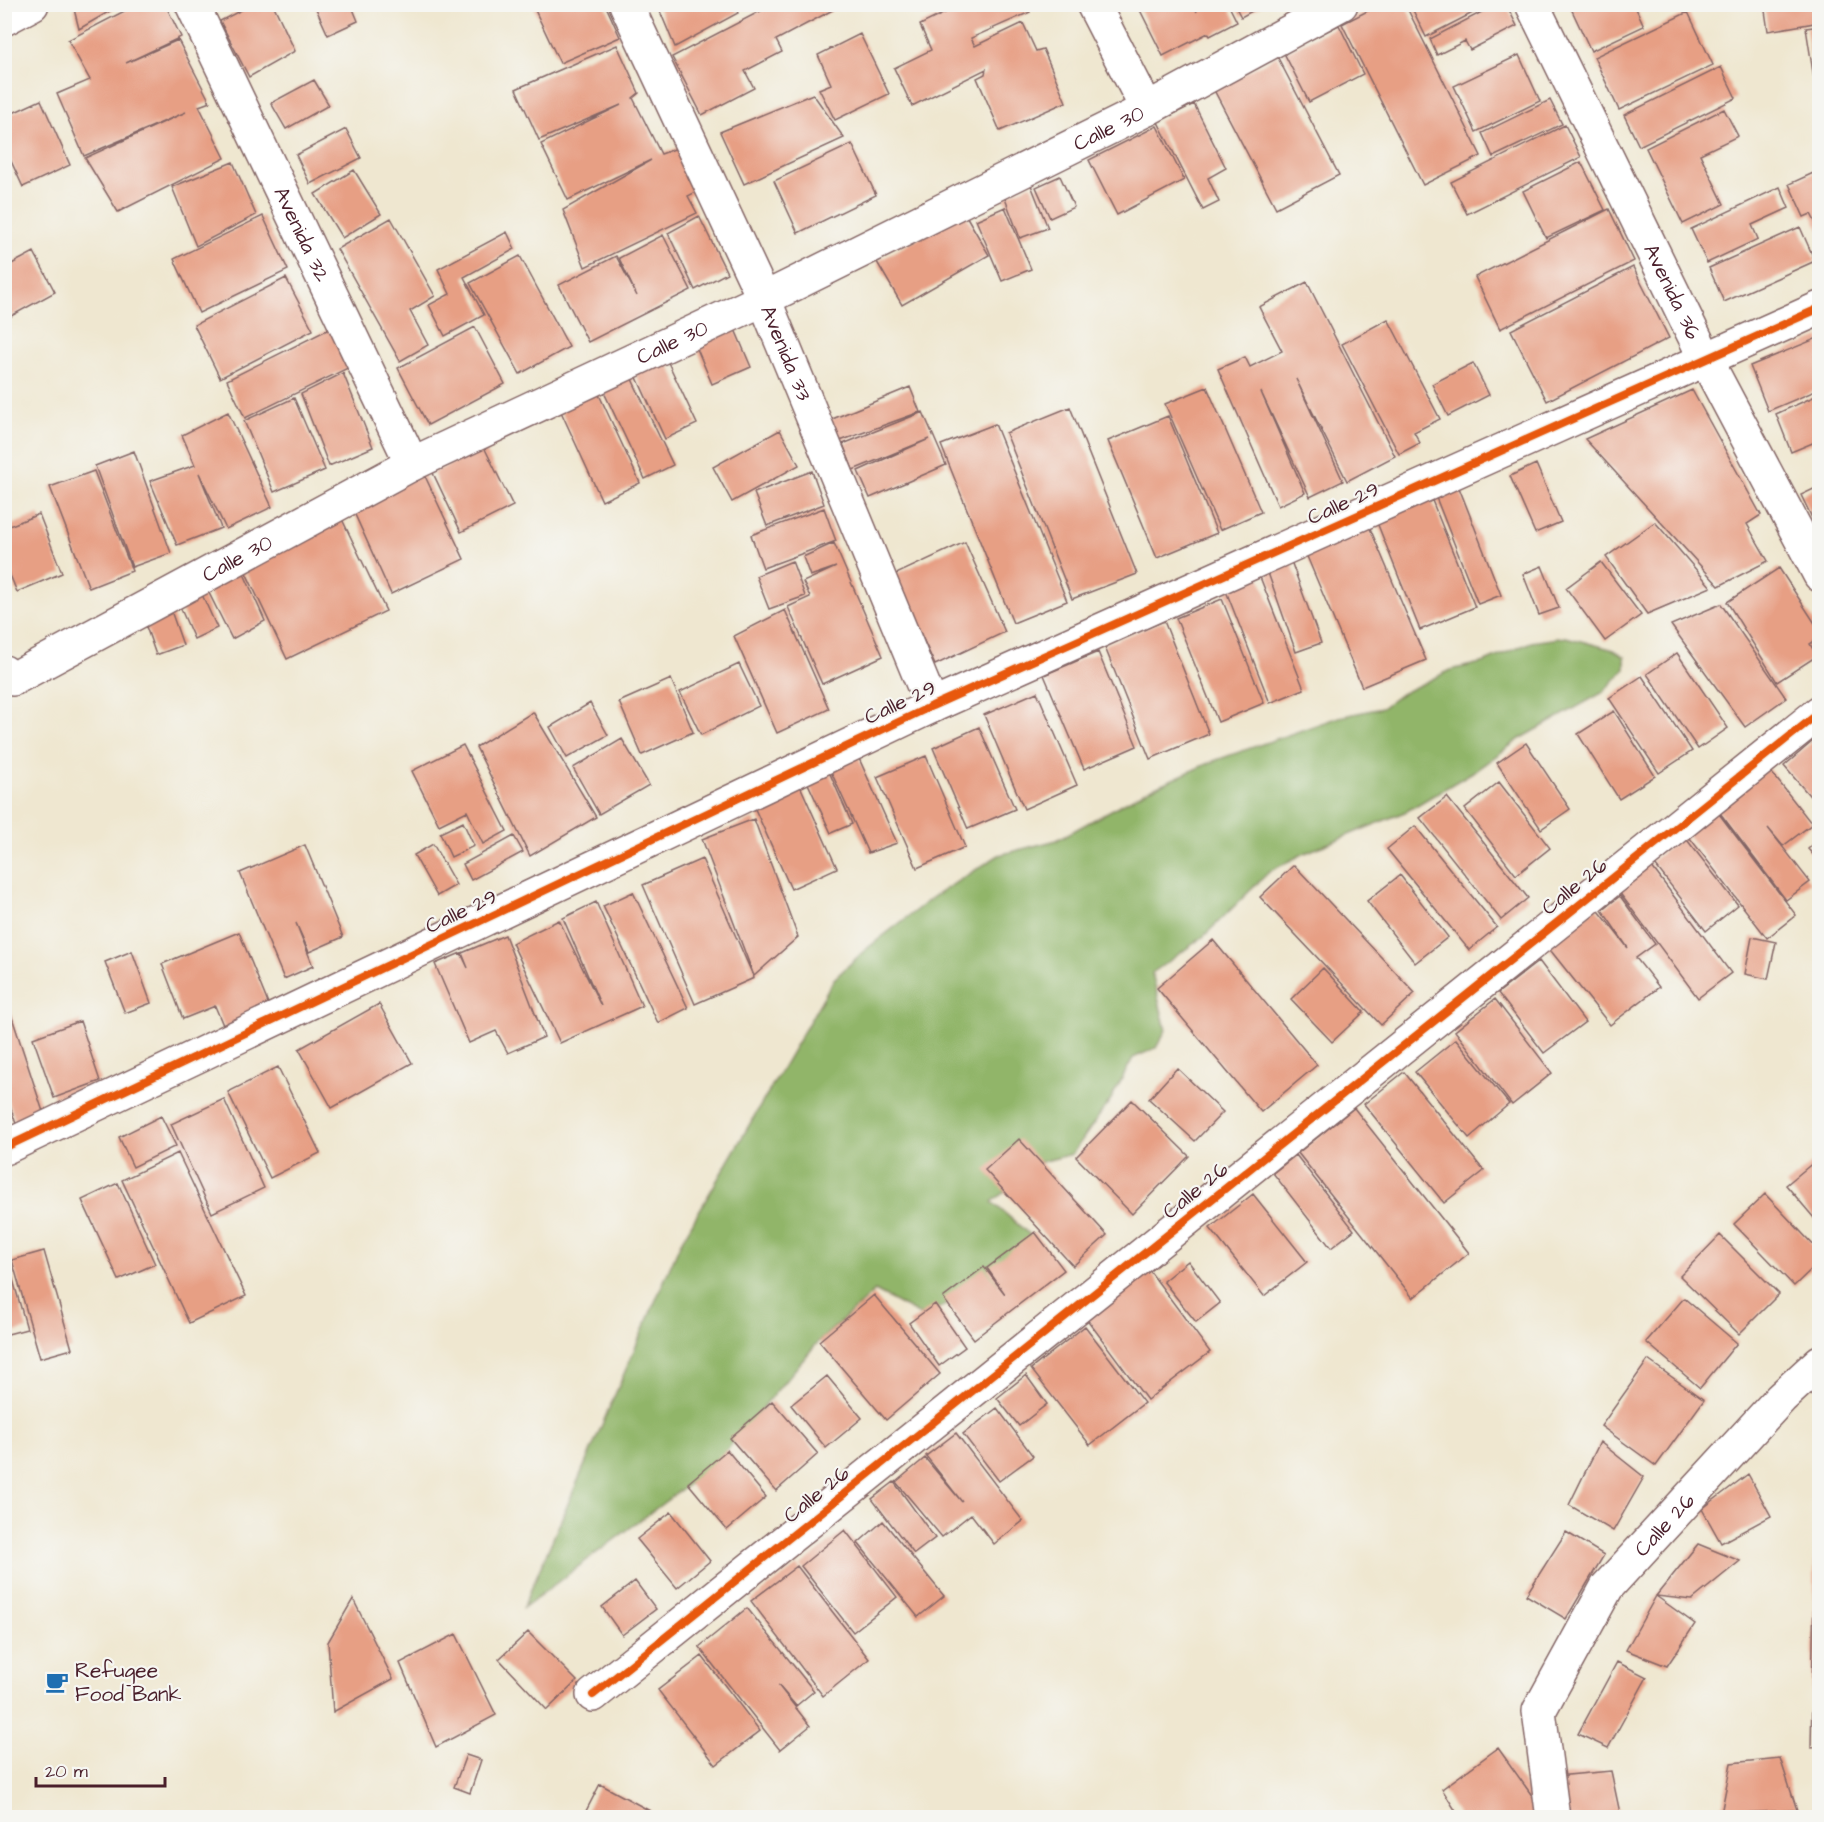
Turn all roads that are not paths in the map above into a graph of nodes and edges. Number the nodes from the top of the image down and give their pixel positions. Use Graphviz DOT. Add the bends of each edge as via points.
graph roads {
  1 [pos="32,4"];
  2 [pos="192,4"];
  3 [pos="626,4"];
  4 [pos="1093,4"];
  5 [pos="1341,4"];
  6 [pos="1532,4"];
  7 [pos="4,19"];
  8 [pos="1148,109"];
  9 [pos="764,299"];
  10 [pos="1820,308"];
  11 [pos="1706,360"];
  12 [pos="412,464"];
  13 [pos="1820,575"];
  14 [pos="4,672"];
  15 [pos="932,706"];
  16 [pos="1820,712"];
  17 [pos="4,1148"];
  18 [pos="1820,1362"];
  19 [pos="593,1695"];
  20 [pos="1553,1818"];
  1 -- 7 [label="street"];
  2 -- 12 [label="street, Avenida 32"];
  3 -- 9 [label="street, Avenida 33"];
  4 -- 8 [label="street"];
  5 -- 8 [label="street, Calle 30"];
  6 -- 11 [label="street, Avenida 36"];
  8 -- 9 [label="street, Calle 30"];
  9 -- 12 [label="street, Calle 30"];
  9 -- 15 [label="street, Avenida 33"];
  10 -- 11 [label="street, Calle 29"];
  11 -- 13 [label="street, Avenida 36"];
  11 -- 15 [label="street, Calle 29"];
  12 -- 14 [label="street, Calle 30" via="13,679"];
  15 -- 17 [label="street, Calle 29"];
  16 -- 19 [label="street, Calle 26"];
  18 -- 20 [label="street, Calle 26" via="1780,1398 1607,1587 1539,1711"];
}
